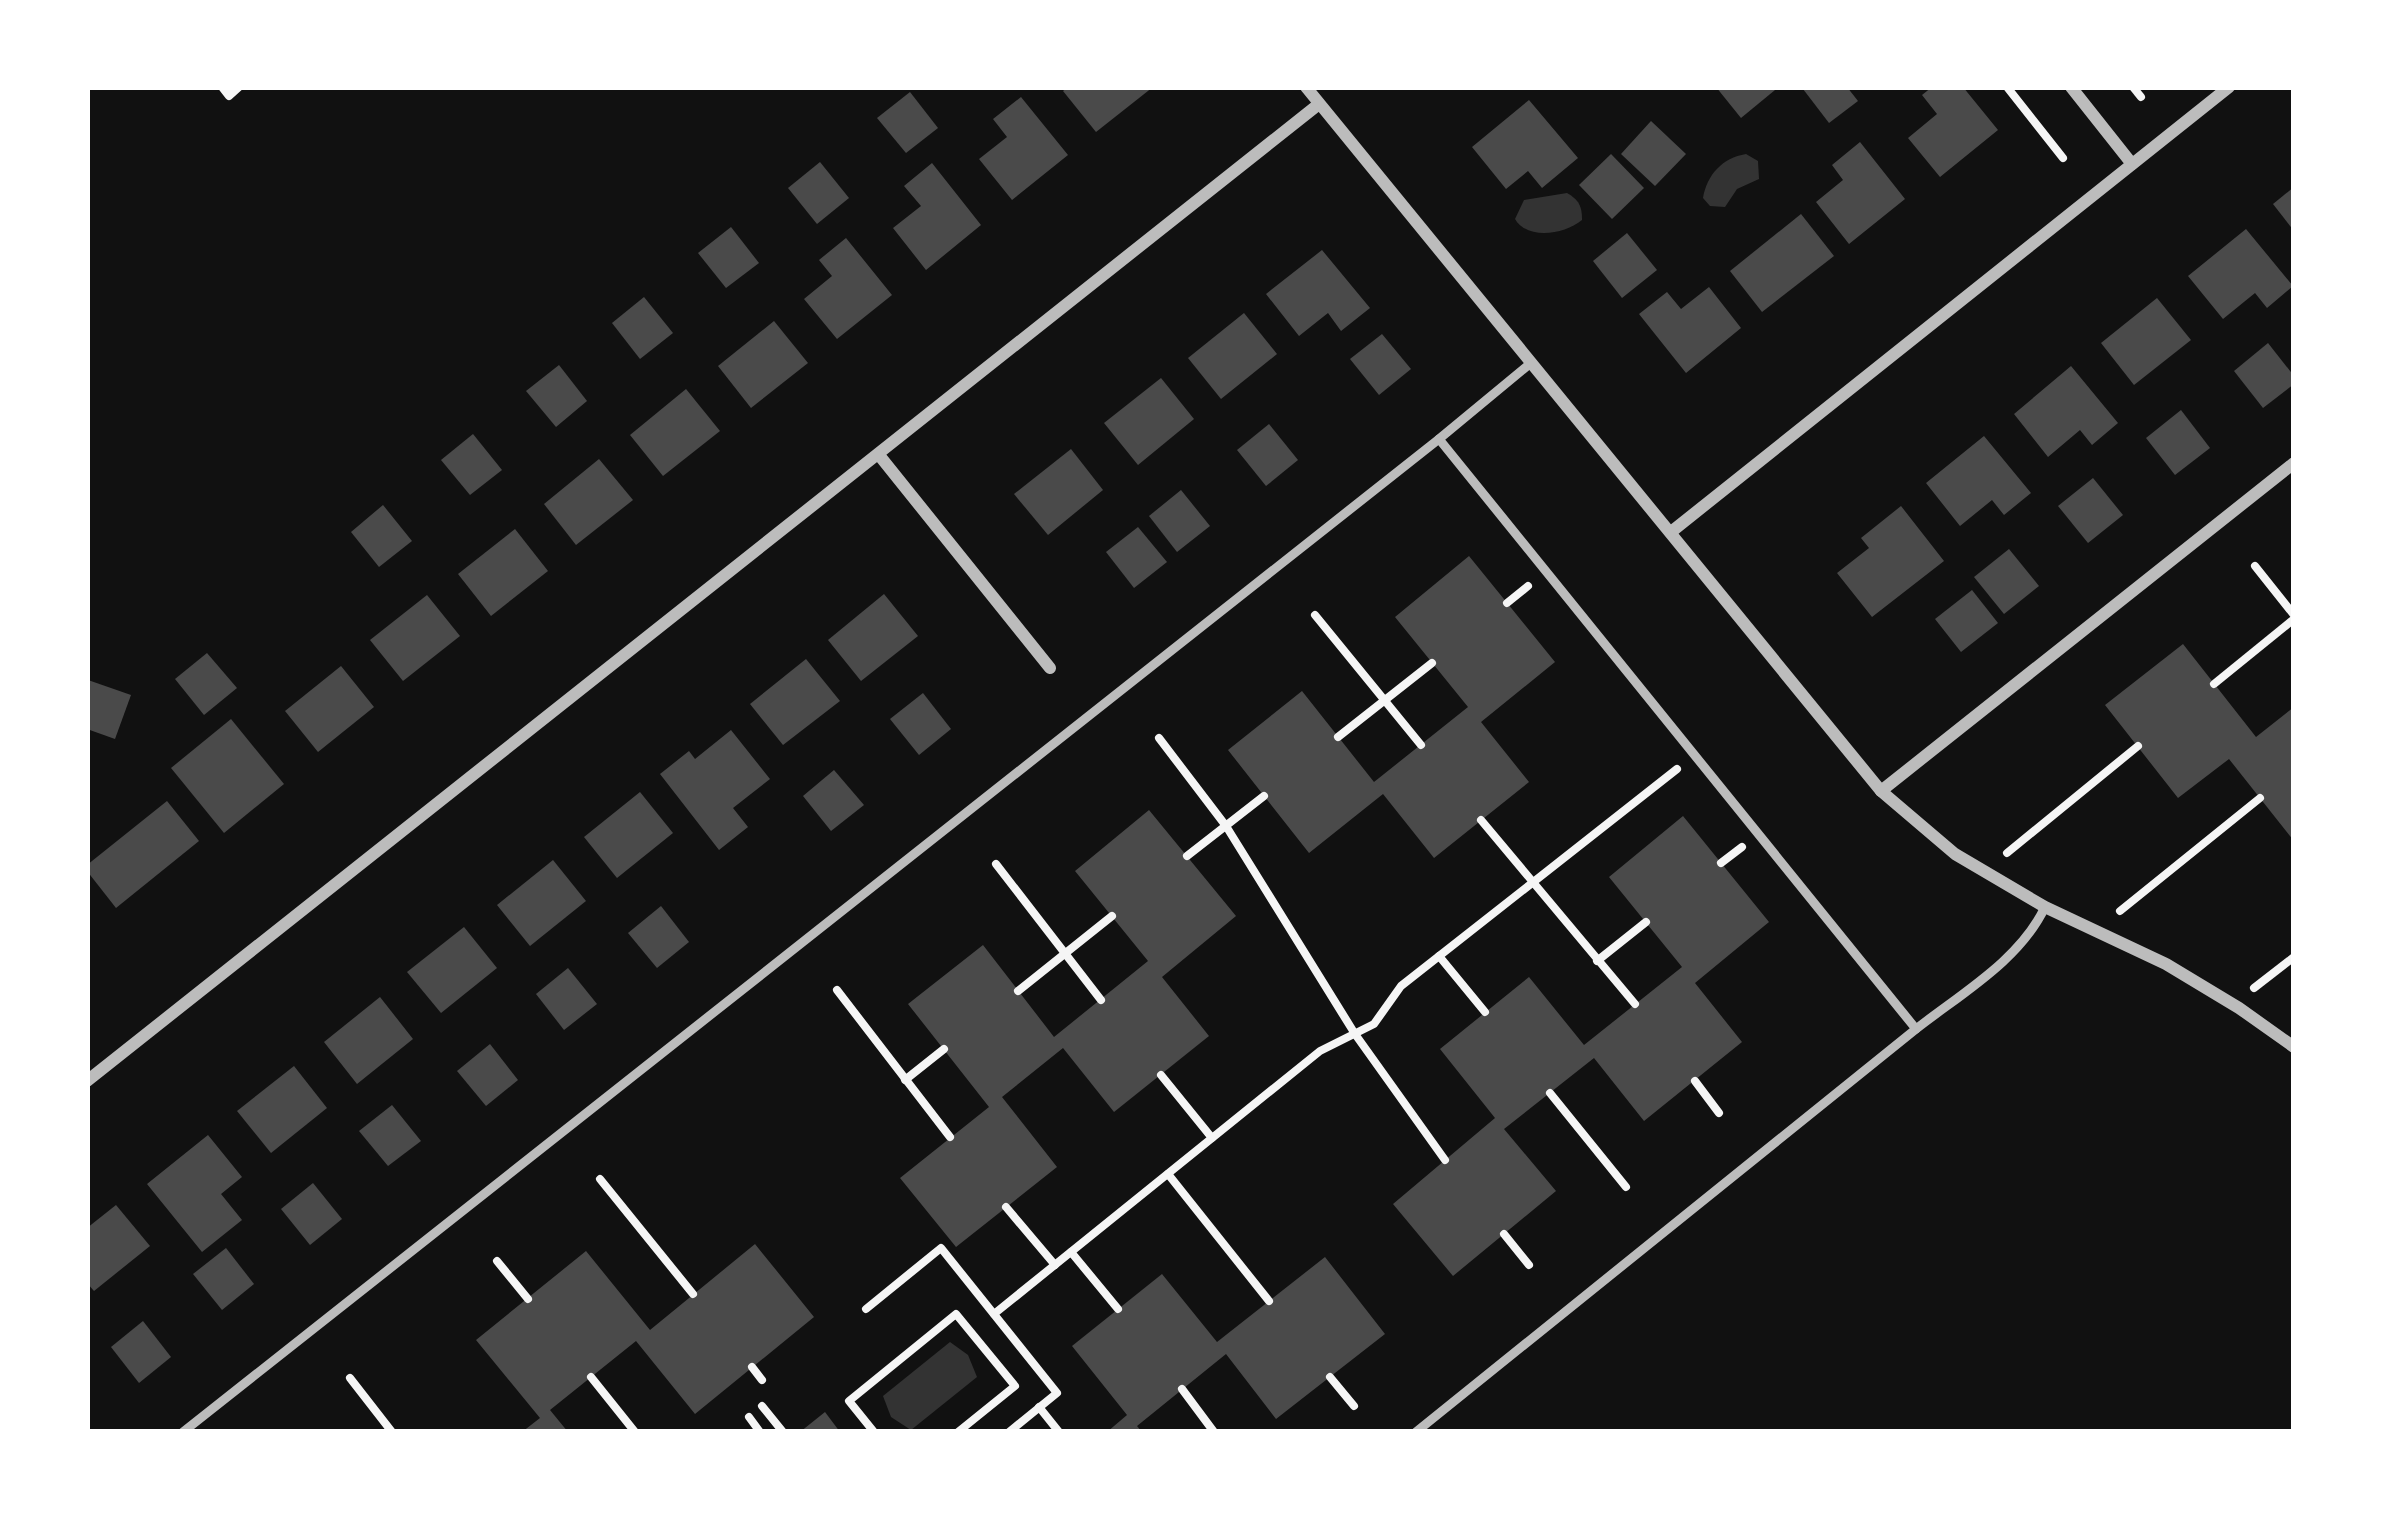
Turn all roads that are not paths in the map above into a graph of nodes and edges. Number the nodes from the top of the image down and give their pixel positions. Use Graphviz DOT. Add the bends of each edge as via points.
graph roads {
  1 [pos="1306,87"];
  2 [pos="2071,87"];
  3 [pos="2229,87"];
  4 [pos="1319,104"];
  5 [pos="2132,164"];
  6 [pos="1533,361"];
  7 [pos="1439,439"];
  8 [pos="879,455"];
  9 [pos="2294,463"];
  10 [pos="1671,532"];
  11 [pos="1051,668"];
  12 [pos="1881,791"];
  13 [pos="2045,907"];
  14 [pos="1916,1029"];
  15 [pos="2294,1047"];
  16 [pos="89,1076"];
  17 [pos="183,1432"];
  18 [pos="1416,1432"];
  1 -- 4 [label="street"];
  2 -- 5 [label="street"];
  3 -- 5 [label="street"];
  4 -- 6 [label="street"];
  4 -- 8 [label="street"];
  5 -- 10 [label="street"];
  6 -- 7 [label="lane"];
  6 -- 10 [label="street"];
  7 -- 14 [label="lane"];
  7 -- 17 [label="lane"];
  8 -- 11 [label="street"];
  8 -- 16 [label="street"];
  9 -- 12 [label="street"];
  10 -- 12 [label="street"];
  12 -- 13 [label="street" via="1954,854"];
  13 -- 14 [label="lane" via="2012,954"];
  13 -- 15 [label="street" via="2166,964"];
  14 -- 18 [label="lane"];
}
